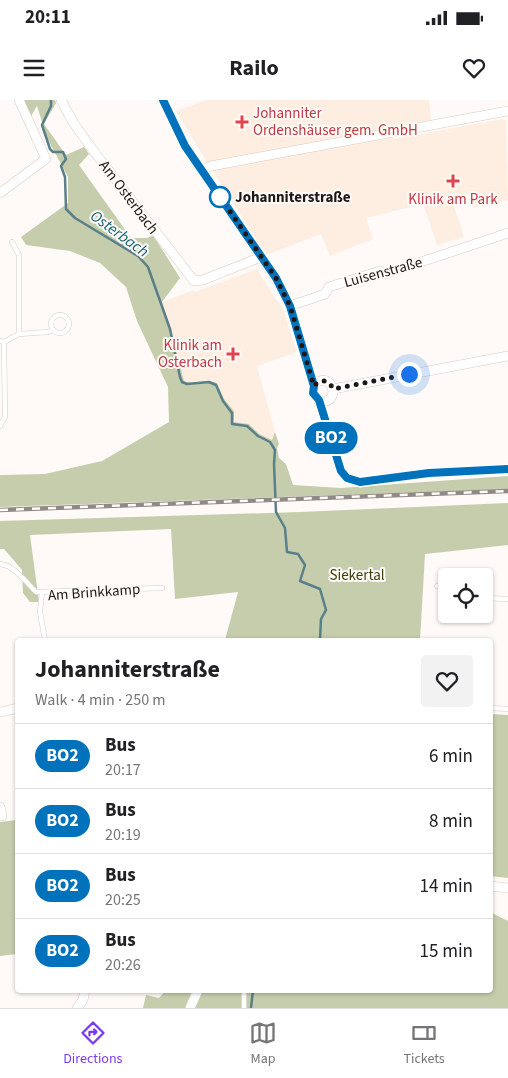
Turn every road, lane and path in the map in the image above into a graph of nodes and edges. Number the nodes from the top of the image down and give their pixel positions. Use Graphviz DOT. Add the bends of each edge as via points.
graph roads {
  1 [pos="19,100"];
  2 [pos="61,100"];
  3 [pos="163,100"];
  4 [pos="508,111"];
  5 [pos="201,170"];
  6 [pos="0,192"];
  7 [pos="508,233"];
  8 [pos="12,242"];
  9 [pos="261,257"];
  10 [pos="290,306"];
  11 [pos="53,330"];
  12 [pos="19,334"];
  13 [pos="2,342"];
  14 [pos="508,356"];
  15 [pos="314,386"];
  16 [pos="333,389"];
  17 [pos="319,400"];
  18 [pos="0,426"];
  19 [pos="508,469"];
  20 [pos="0,564"];
  21 [pos="162,588"];
  22 [pos="42,592"];
  23 [pos="493,598"];
  24 [pos="508,599"];
  25 [pos="45,638"];
  26 [pos="493,708"];
  27 [pos="15,709"];
  28 [pos="508,709"];
  29 [pos="0,712"];
  30 [pos="0,807"];
  31 [pos="0,816"];
  32 [pos="493,886"];
  33 [pos="508,888"];
  34 [pos="84,993"];
  35 [pos="197,993"];
  36 [pos="244,993"];
  37 [pos="77,1008"];
  38 [pos="190,1008"];
  39 [pos="244,1008"];
  1 -- 6 [label="street" via="46,159"];
  2 -- 9 [label="street, Am Osterbach" via="89,145 194,281"];
  3 -- 5 [label="street" via="185,146"];
  4 -- 5 [label="street"];
  5 -- 9 [label="street"];
  7 -- 10 [label="street, Luisenstraße" via="385,274 380,271 329,287 325,294"];
  8 -- 12 [label="lane" via="19,255"];
  9 -- 10 [label="street"];
  10 -- 15 [label="street"];
  11 -- 11 [label="lane" via="55,317 60,315 68,319 67,331"];
  11 -- 12 [label="lane"];
  12 -- 13 [label="lane"];
  13 -- 18 [label="lane" via="5,417"];
  14 -- 16 [label="street"];
  15 -- 16 [label="street" via="325,381"];
  15 -- 17 [label="street" via="313,393"];
  16 -- 17 [label="street" via="329,399"];
  17 -- 19 [label="street" via="341,471 347,478 360,482 429,473"];
  20 -- 22 [label="lane" via="13,570 36,592"];
  21 -- 22 [label="lane, Am Brinkkamp"];
  22 -- 25 [label="lane, Am Brinkkamp" via="40,612"];
  23 -- 24 [label="lane"];
  26 -- 28 [label="lane"];
  27 -- 29 [label="street"];
  30 -- 31 [label="street"];
  32 -- 33 [label="street"];
  34 -- 37 [label="street"];
  35 -- 38 [label="street"];
  36 -- 39 [label="lane"];
}
